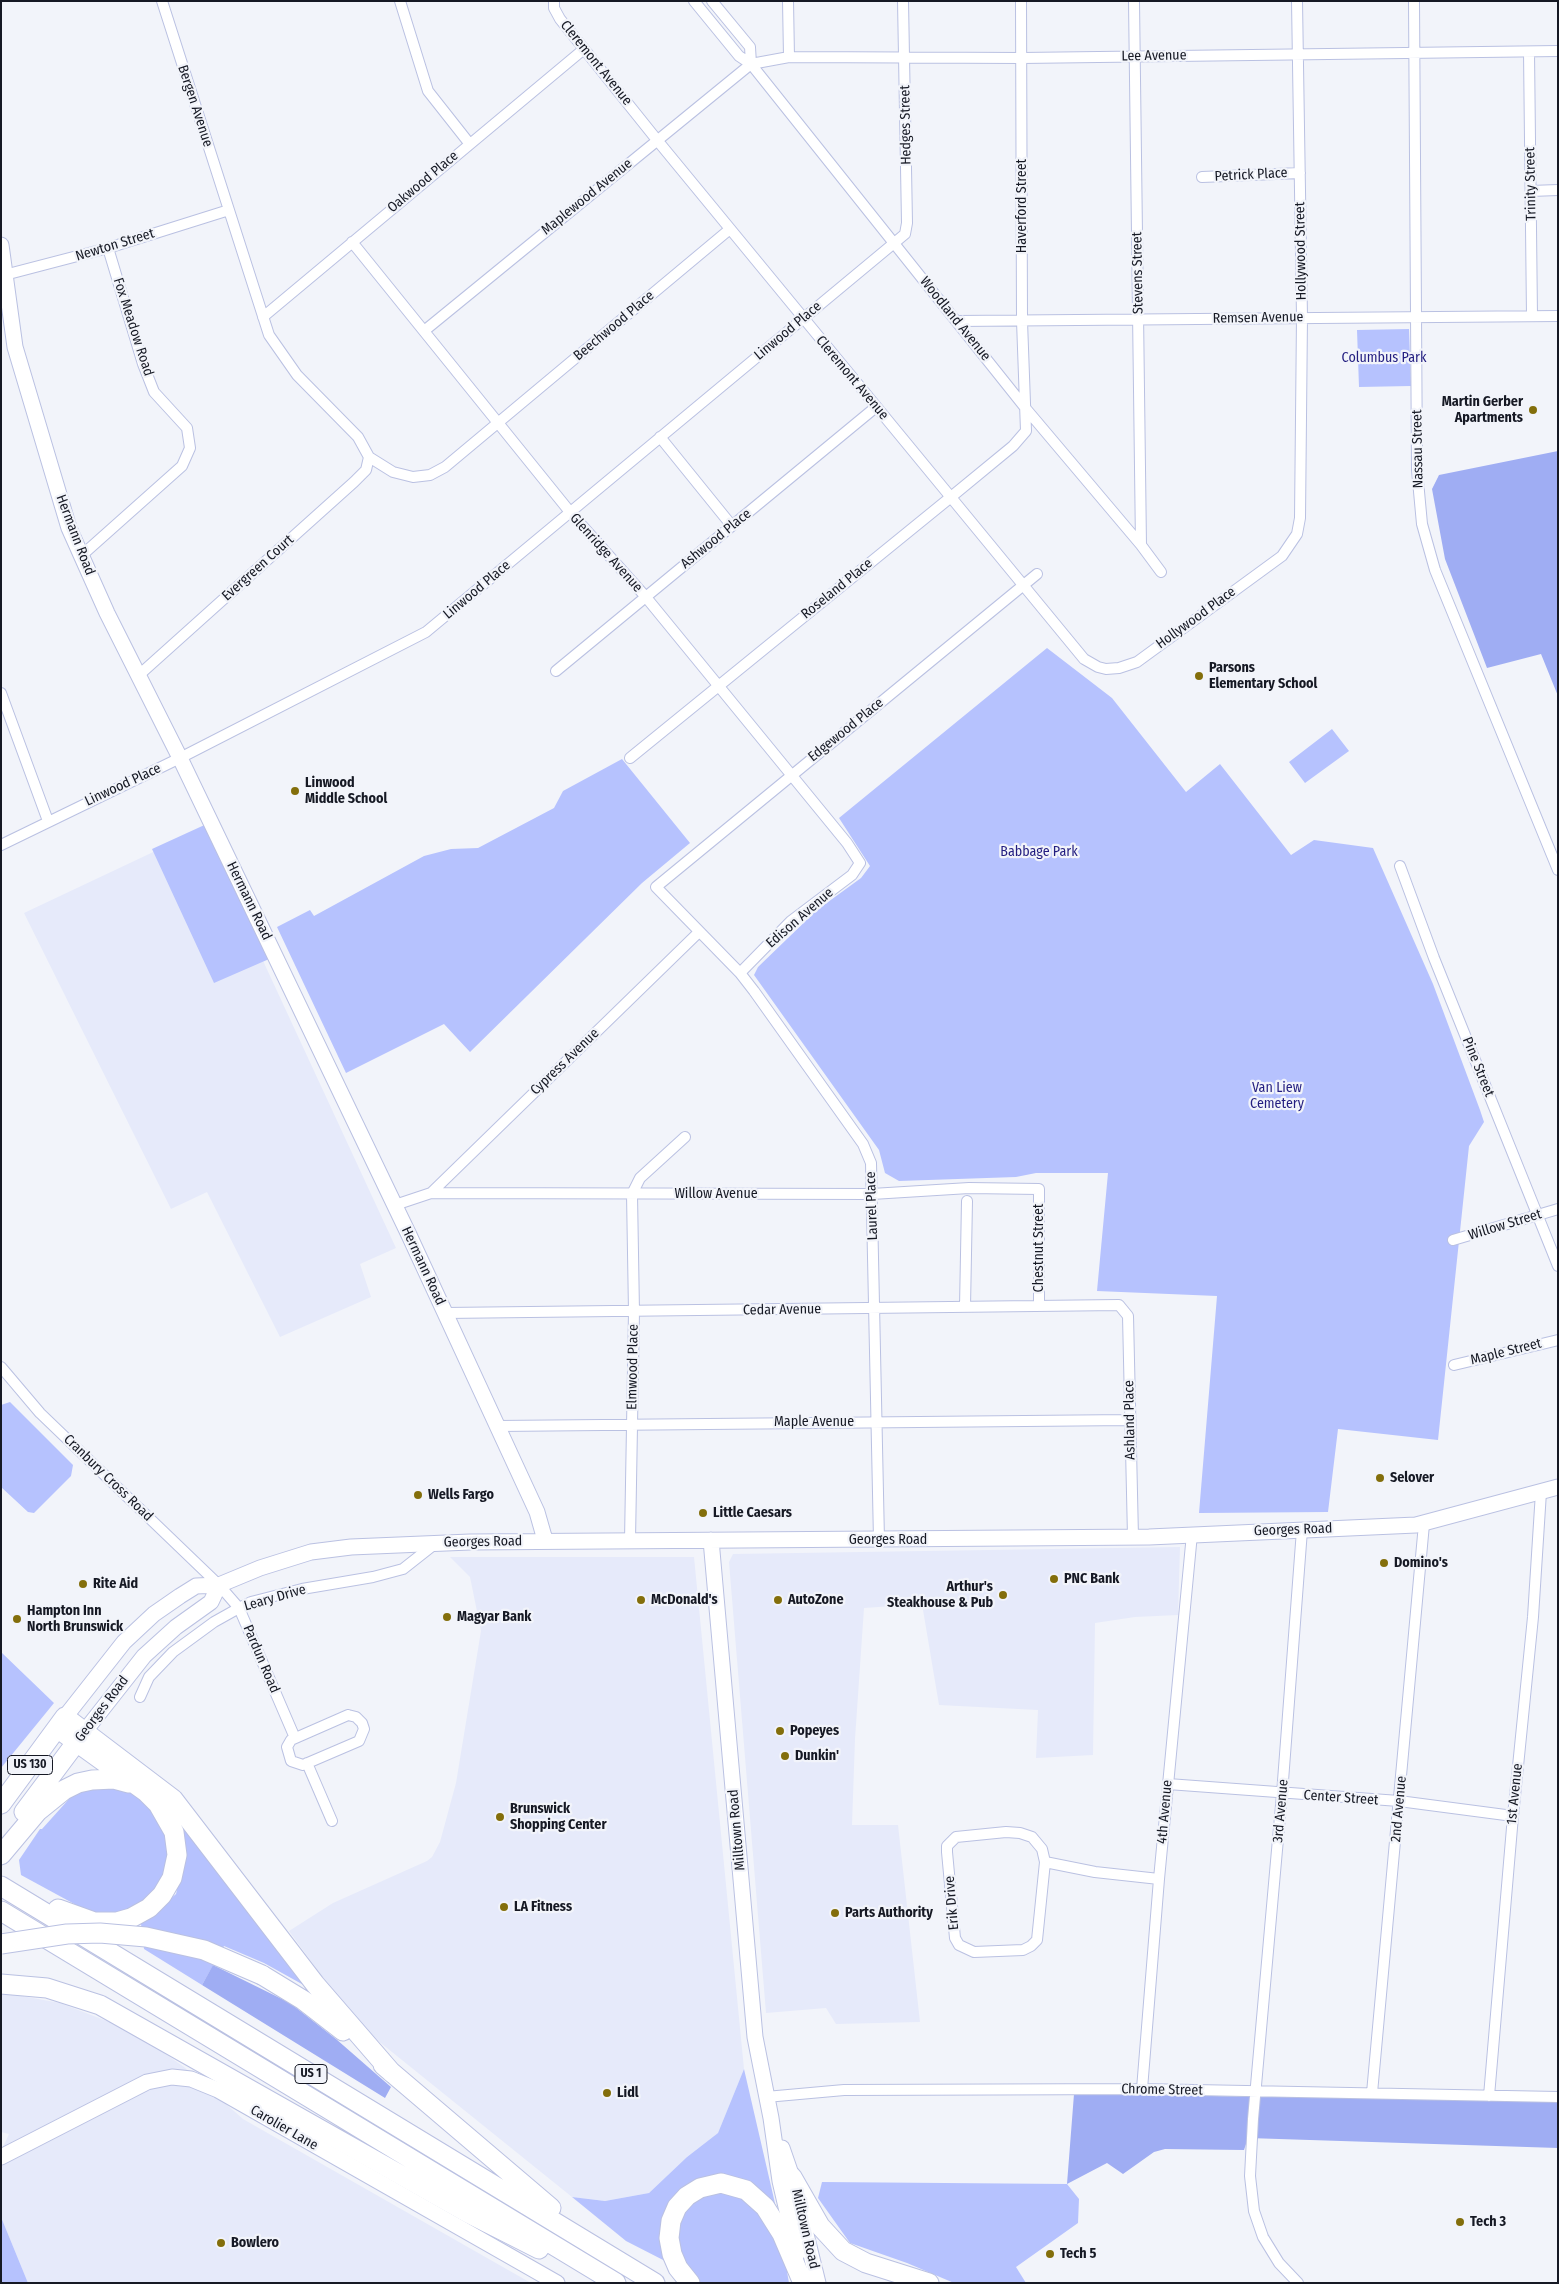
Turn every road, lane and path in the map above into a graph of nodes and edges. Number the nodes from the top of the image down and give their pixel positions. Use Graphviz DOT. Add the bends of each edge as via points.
graph roads {
  1 [pos="162,1"];
  2 [pos="400,1"];
  3 [pos="694,1"];
  4 [pos="712,1"];
  5 [pos="788,1"];
  6 [pos="904,1"];
  7 [pos="1021,1"];
  8 [pos="1134,1"];
  9 [pos="1297,1"];
  10 [pos="1414,1"];
  11 [pos="554,2"];
  12 [pos="584,49"];
  13 [pos="1529,52"];
  14 [pos="1558,52"];
  15 [pos="1414,53"];
  16 [pos="1298,54"];
  17 [pos="1135,56"];
  18 [pos="789,57"];
  19 [pos="905,58"];
  20 [pos="1022,58"];
  21 [pos="751,64"];
  22 [pos="657,140"];
  23 [pos="470,143"];
  24 [pos="1300,173"];
  25 [pos="1202,177"];
  26 [pos="1558,190"];
  27 [pos="1531,191"];
  28 [pos="228,210"];
  29 [pos="730,229"];
  30 [pos="352,242"];
  31 [pos="893,244"];
  32 [pos="1,245"];
  33 [pos="108,248"];
  34 [pos="3,276"];
  35 [pos="1532,316"];
  36 [pos="1558,316"];
  37 [pos="263,317"];
  38 [pos="802,318"];
  39 [pos="1302,318"];
  40 [pos="1416,318"];
  41 [pos="957,320"];
  42 [pos="1138,320"];
  43 [pos="1022,321"];
  44 [pos="424,331"];
  45 [pos="876,407"];
  46 [pos="1027,410"];
  47 [pos="498,423"];
  48 [pos="660,437"];
  49 [pos="369,457"];
  50 [pos="951,497"];
  51 [pos="570,512"];
  52 [pos="732,526"];
  53 [pos="1141,545"];
  54 [pos="81,556"];
  55 [pos="1282,556"];
  56 [pos="1161,572"];
  57 [pos="1037,574"];
  58 [pos="1024,585"];
  59 [pos="645,596"];
  60 [pos="1106,669"];
  61 [pos="556,671"];
  62 [pos="139,675"];
  63 [pos="718,685"];
  64 [pos="1,693"];
  65 [pos="180,758"];
  66 [pos="630,758"];
  67 [pos="791,775"];
  68 [pos="48,821"];
  69 [pos="1,845"];
  70 [pos="860,864"];
  71 [pos="1400,866"];
  72 [pos="1558,870"];
  73 [pos="656,887"];
  74 [pos="699,932"];
  75 [pos="740,973"];
  76 [pos="685,1137"];
  77 [pos="1039,1189"];
  78 [pos="431,1193"];
  79 [pos="632,1194"];
  80 [pos="872,1194"];
  81 [pos="967,1201"];
  82 [pos="395,1205"];
  83 [pos="1558,1210"];
  84 [pos="1537,1215"];
  85 [pos="1453,1240"];
  86 [pos="1558,1266"];
  87 [pos="1119,1305"];
  88 [pos="1038,1306"];
  89 [pos="965,1307"];
  90 [pos="874,1308"];
  91 [pos="634,1312"];
  92 [pos="444,1313"];
  93 [pos="1558,1340"];
  94 [pos="1454,1365"];
  95 [pos="1,1367"];
  96 [pos="1130,1420"];
  97 [pos="876,1422"];
  98 [pos="632,1424"];
  99 [pos="497,1426"];
  100 [pos="1558,1487"];
  101 [pos="1541,1492"];
  102 [pos="1424,1524"];
  103 [pos="1302,1530"];
  104 [pos="1192,1534"];
  105 [pos="1133,1537"];
  106 [pos="545,1540"];
  107 [pos="630,1540"];
  108 [pos="710,1540"];
  109 [pos="879,1540"];
  110 [pos="436,1543"];
  111 [pos="219,1585"];
  112 [pos="240,1608"];
  113 [pos="140,1697"];
  114 [pos="61,1723"];
  115 [pos="81,1737"];
  116 [pos="295,1738"];
  117 [pos="308,1763"];
  118 [pos="132,1783"];
  119 [pos="1168,1784"];
  120 [pos="1282,1794"];
  121 [pos="2,1802"];
  122 [pos="1399,1802"];
  123 [pos="27,1816"];
  124 [pos="1513,1816"];
  125 [pos="332,1821"];
  126 [pos="1,1850"];
  127 [pos="1,1856"];
  128 [pos="1045,1862"];
  129 [pos="1159,1879"];
  130 [pos="2,1886"];
  131 [pos="1,1911"];
  132 [pos="1,1944"];
  133 [pos="1,1984"];
  134 [pos="392,2073"];
  135 [pos="1142,2090"];
  136 [pos="1255,2092"];
  137 [pos="1372,2093"];
  138 [pos="1489,2096"];
  139 [pos="766,2097"];
  140 [pos="1558,2097"];
  141 [pos="771,2118"];
  142 [pos="1,2157"];
  143 [pos="792,2177"];
  144 [pos="620,2262"];
  145 [pos="557,2283"];
  146 [pos="606,2283"];
  147 [pos="616,2283"];
  148 [pos="656,2283"];
  149 [pos="690,2283"];
  150 [pos="803,2283"];
  151 [pos="818,2283"];
  152 [pos="929,2283"];
  153 [pos="1298,2283"];
  1 -- 28 [label="street, Bergen Avenue"];
  2 -- 23 [label="street" via="428,91"];
  3 -- 21 [label="street, Woodland Avenue" via="739,56"];
  4 -- 21 [label="street, Woodland Avenue" via="750,47"];
  5 -- 18 [label="street"];
  6 -- 19 [label="street, Hedges Street"];
  7 -- 20 [label="street, Haverford Street"];
  8 -- 17 [label="street, Stevens Street"];
  9 -- 16 [label="street, Hollywood Street"];
  10 -- 15 [label="street, Nassau Street"];
  11 -- 12 [label="street, Cleremont Avenue" via="560,19"];
  12 -- 22 [label="street, Cleremont Avenue"];
  12 -- 23 [label="street, Oakwood Place"];
  13 -- 14 [label="street, Lee Avenue"];
  13 -- 15 [label="street, Lee Avenue"];
  13 -- 27 [label="street, Trinity Street"];
  15 -- 16 [label="street, Lee Avenue"];
  15 -- 40 [label="street, Nassau Street"];
  16 -- 17 [label="street, Lee Avenue"];
  16 -- 24 [label="street, Hollywood Street"];
  17 -- 20 [label="street, Lee Avenue"];
  17 -- 42 [label="street, Stevens Street"];
  18 -- 19 [label="street, Lee Avenue"];
  18 -- 21 [label="street, Lee Avenue"];
  19 -- 20 [label="street, Lee Avenue"];
  19 -- 31 [label="street, Hedges Street" via="907,228"];
  20 -- 43 [label="street, Haverford Street"];
  21 -- 22 [label="street, Maplewood Avenue"];
  21 -- 31 [label="street, Woodland Avenue"];
  22 -- 29 [label="street, Cleremont Avenue"];
  22 -- 44 [label="street, Maplewood Avenue"];
  23 -- 30 [label="street, Oakwood Place"];
  24 -- 25 [label="street, Petrick Place"];
  24 -- 39 [label="street, Hollywood Street"];
  26 -- 27 [label="street"];
  27 -- 35 [label="street, Trinity Street"];
  28 -- 33 [label="street, Newton Street"];
  28 -- 37 [label="street"];
  29 -- 38 [label="street, Cleremont Avenue"];
  29 -- 47 [label="street, Beechwood Place"];
  30 -- 37 [label="street, Oakwood Place"];
  30 -- 44 [label="street, Glenridge Avenue"];
  31 -- 38 [label="street, Linwood Place"];
  31 -- 41 [label="street, Woodland Avenue"];
  32 -- 34 [label="street, Hermann Road"];
  33 -- 34 [label="street, Newton Street"];
  33 -- 54 [label="street, Fox Meadow Road" via="154,392 188,428 190,448 182,466"];
  34 -- 54 [label="street, Hermann Road" via="18,357 69,528"];
  35 -- 36 [label="street, Remsen Avenue"];
  35 -- 40 [label="street, Remsen Avenue"];
  37 -- 49 [label="street" via="268,335 297,375 358,437"];
  38 -- 45 [label="street, Cleremont Avenue"];
  38 -- 48 [label="street, Linwood Place"];
  39 -- 40 [label="street, Remsen Avenue"];
  39 -- 42 [label="street, Remsen Avenue"];
  39 -- 55 [label="street, Hollywood Street" via="1300,518 1297,534"];
  40 -- 72 [label="street, Nassau Street" via="1418,497 1424,531 1439,578"];
  41 -- 43 [label="street, Remsen Avenue"];
  41 -- 46 [label="street, Woodland Avenue"];
  42 -- 43 [label="street, Remsen Avenue"];
  42 -- 53 [label="street, Stevens Street"];
  43 -- 46 [label="street, Haverford Street"];
  44 -- 47 [label="street, Glenridge Avenue"];
  45 -- 50 [label="street, Cleremont Avenue"];
  45 -- 52 [label="street, Ashwood Place"];
  46 -- 50 [label="street, Roseland Place" via="1026,431 1013,446"];
  46 -- 53 [label="street, Woodland Avenue"];
  47 -- 49 [label="street" via="446,467 430,476 413,477 393,472"];
  47 -- 51 [label="street, Glenridge Avenue"];
  48 -- 51 [label="street, Linwood Place"];
  48 -- 52 [label="street"];
  49 -- 62 [label="street, Evergreen Court" via="366,470 354,482"];
  50 -- 58 [label="street, Cleremont Avenue"];
  50 -- 63 [label="street, Roseland Place"];
  51 -- 59 [label="street, Glenridge Avenue"];
  51 -- 65 [label="street, Linwood Place" via="426,632"];
  52 -- 59 [label="street, Ashwood Place"];
  53 -- 56 [label="street, Woodland Avenue"];
  54 -- 62 [label="street, Hermann Road"];
  55 -- 60 [label="street, Hollywood Place" via="1137,662"];
  57 -- 58 [label="street, Edgewood Place"];
  58 -- 60 [label="street, Cleremont Avenue" via="1084,659"];
  58 -- 67 [label="street, Edgewood Place"];
  59 -- 61 [label="street, Ashwood Place"];
  59 -- 63 [label="street, Glenridge Avenue"];
  62 -- 65 [label="street, Hermann Road"];
  63 -- 66 [label="street, Roseland Place"];
  63 -- 67 [label="street, Glenridge Avenue"];
  64 -- 68 [label="street"];
  65 -- 68 [label="street, Linwood Place"];
  65 -- 82 [label="street, Hermann Road"];
  67 -- 70 [label="street, Glenridge Avenue" via="847,843"];
  67 -- 73 [label="street, Edgewood Place"];
  68 -- 69 [label="street, Linwood Place"];
  70 -- 75 [label="street, Edison Avenue" via="852,875 791,921"];
  71 -- 84 [label="street, Pine Street"];
  73 -- 74 [label="street, Laurel Place"];
  74 -- 75 [label="street, Laurel Place"];
  74 -- 78 [label="street, Cypress Avenue"];
  75 -- 80 [label="street, Laurel Place" via="863,1144 871,1163"];
  76 -- 79 [label="street" via="640,1178"];
  77 -- 80 [label="street, Willow Avenue" via="969,1188"];
  77 -- 88 [label="street, Chestnut Street"];
  78 -- 79 [label="street, Willow Avenue"];
  78 -- 82 [label="street, Willow Avenue"];
  79 -- 80 [label="street, Willow Avenue"];
  79 -- 91 [label="street, Elmwood Place"];
  80 -- 90 [label="street, Laurel Place"];
  81 -- 89 [label="street"];
  82 -- 92 [label="street, Hermann Road"];
  83 -- 84 [label="street, Willow Street"];
  84 -- 85 [label="street, Willow Street"];
  84 -- 86 [label="street, Pine Street"];
  87 -- 88 [label="street, Cedar Avenue"];
  87 -- 96 [label="street, Ashland Place" via="1128,1316"];
  88 -- 89 [label="street, Cedar Avenue"];
  89 -- 90 [label="street, Cedar Avenue"];
  90 -- 91 [label="street, Cedar Avenue"];
  90 -- 97 [label="street, Laurel Place"];
  91 -- 92 [label="street, Cedar Avenue"];
  91 -- 98 [label="street, Elmwood Place"];
  92 -- 99 [label="street, Hermann Road"];
  93 -- 94 [label="street, Maple Street"];
  95 -- 111 [label="street, Cranbury Cross Road" via="40,1413"];
  96 -- 97 [label="street, Maple Avenue"];
  96 -- 105 [label="street, Ashland Place"];
  97 -- 98 [label="street, Maple Avenue"];
  97 -- 109 [label="street, Laurel Place"];
  98 -- 99 [label="street, Maple Avenue"];
  98 -- 107 [label="street, Elmwood Place"];
  99 -- 106 [label="street, Hermann Road" via="537,1512"];
  100 -- 101 [label="street, Georges Road"];
  101 -- 102 [label="street, Georges Road"];
  101 -- 124 [label="street, 1st Avenue" via="1533,1617"];
  102 -- 103 [label="street, Georges Road"];
  102 -- 122 [label="street, 2nd Avenue"];
  103 -- 104 [label="street, Georges Road"];
  103 -- 120 [label="street, 3rd Avenue"];
  104 -- 105 [label="street, Georges Road"];
  104 -- 119 [label="street, 4th Avenue"];
  105 -- 109 [label="street, Georges Road"];
  106 -- 107 [label="street, Georges Road"];
  106 -- 110 [label="street, Georges Road"];
  107 -- 108 [label="street, Georges Road"];
  108 -- 109 [label="street, Georges Road"];
  108 -- 139 [label="street, Milltown Road" via="755,2037"];
  110 -- 111 [label="street, Georges Road" via="311,1552"];
  110 -- 112 [label="street, Leary Drive" via="402,1569 302,1589 251,1602"];
  111 -- 112 [label="street, Pardun Road"];
  111 -- 114 [label="street, Georges Road" via="196,1586 154,1614 112,1656"];
  111 -- 115 [label="street, Georges Road" via="211,1602 144,1656"];
  112 -- 113 [label="street, Leary Drive" via="214,1622 173,1652 149,1677"];
  112 -- 116 [label="street, Pardun Road"];
  114 -- 115 [label="highway"];
  114 -- 121 [label="highway, Georges Road / US 130"];
  115 -- 118 [label="highway"];
  115 -- 123 [label="highway, Georges Road / US 130"];
  115 -- 134 [label="highway" via="173,1799 310,1978"];
  116 -- 117 [label="street" via="287,1747 288,1756 294,1763"];
  116 -- 117 [label="street" via="348,1715 356,1717 362,1724 364,1729 359,1741"];
  117 -- 125 [label="street"];
  118 -- 123 [label="highway" via="99,1779 78,1783"];
  118 -- 130 [label="highway" via="163,1810 174,1832 176,1861 172,1878 149,1908 124,1921 94,1922"];
  119 -- 120 [label="street, Center Street"];
  119 -- 129 [label="street, 4th Avenue"];
  120 -- 122 [label="street, Center Street"];
  120 -- 136 [label="street, 3rd Avenue"];
  122 -- 124 [label="street, Center Street"];
  122 -- 137 [label="street, 2nd Avenue"];
  123 -- 126 [label="highway, Georges Road / US 130"];
  123 -- 127 [label="highway"];
  124 -- 138 [label="street, 1st Avenue"];
  128 -- 128 [label="street, Erik Drive" via="1037,1940 1031,1946 1023,1950 974,1952 959,1945 955,1938 947,1852 951,1840 1020,1833 1032,1837 1042,1848"];
  128 -- 129 [label="street" via="1095,1872"];
  129 -- 135 [label="street, 4th Avenue"];
  130 -- 144 [label="highway, US 1"];
  131 -- 147 [label="highway, US 1"];
  132 -- 134 [label="highway, bridge" via="67,1934 100,1933 146,1937 204,1950 262,1975 321,2013"];
  133 -- 146 [label="highway" via="47,1988 100,2005 468,2213"];
  134 -- 144 [label="highway" via="524,2186"];
  135 -- 136 [label="street, Chrome Street"];
  135 -- 139 [label="street, Chrome Street" via="844,2090"];
  136 -- 137 [label="street, Chrome Street"];
  136 -- 153 [label="street, 3rd Avenue" via="1250,2168 1254,2211 1267,2245 1279,2264"];
  137 -- 138 [label="street, Chrome Street"];
  138 -- 140 [label="street, Chrome Street"];
  139 -- 141 [label="street, Milltown Road"];
  141 -- 143 [label="street, Milltown Road"];
  141 -- 150 [label="street, Milltown Road" via="780,2181"];
  142 -- 145 [label="street, Carolier Lane" via="147,2082 163,2078 191,2079 218,2090"];
  143 -- 151 [label="street, Milltown Road"];
  143 -- 152 [label="highway" via="820,2226 843,2251 866,2263"];
  144 -- 148 [label="highway, US 1"];
  149 -- 150 [label="highway" via="672,2254 669,2238 671,2221 687,2196 700,2188 721,2184 746,2190 765,2207 782,2234"];
}
